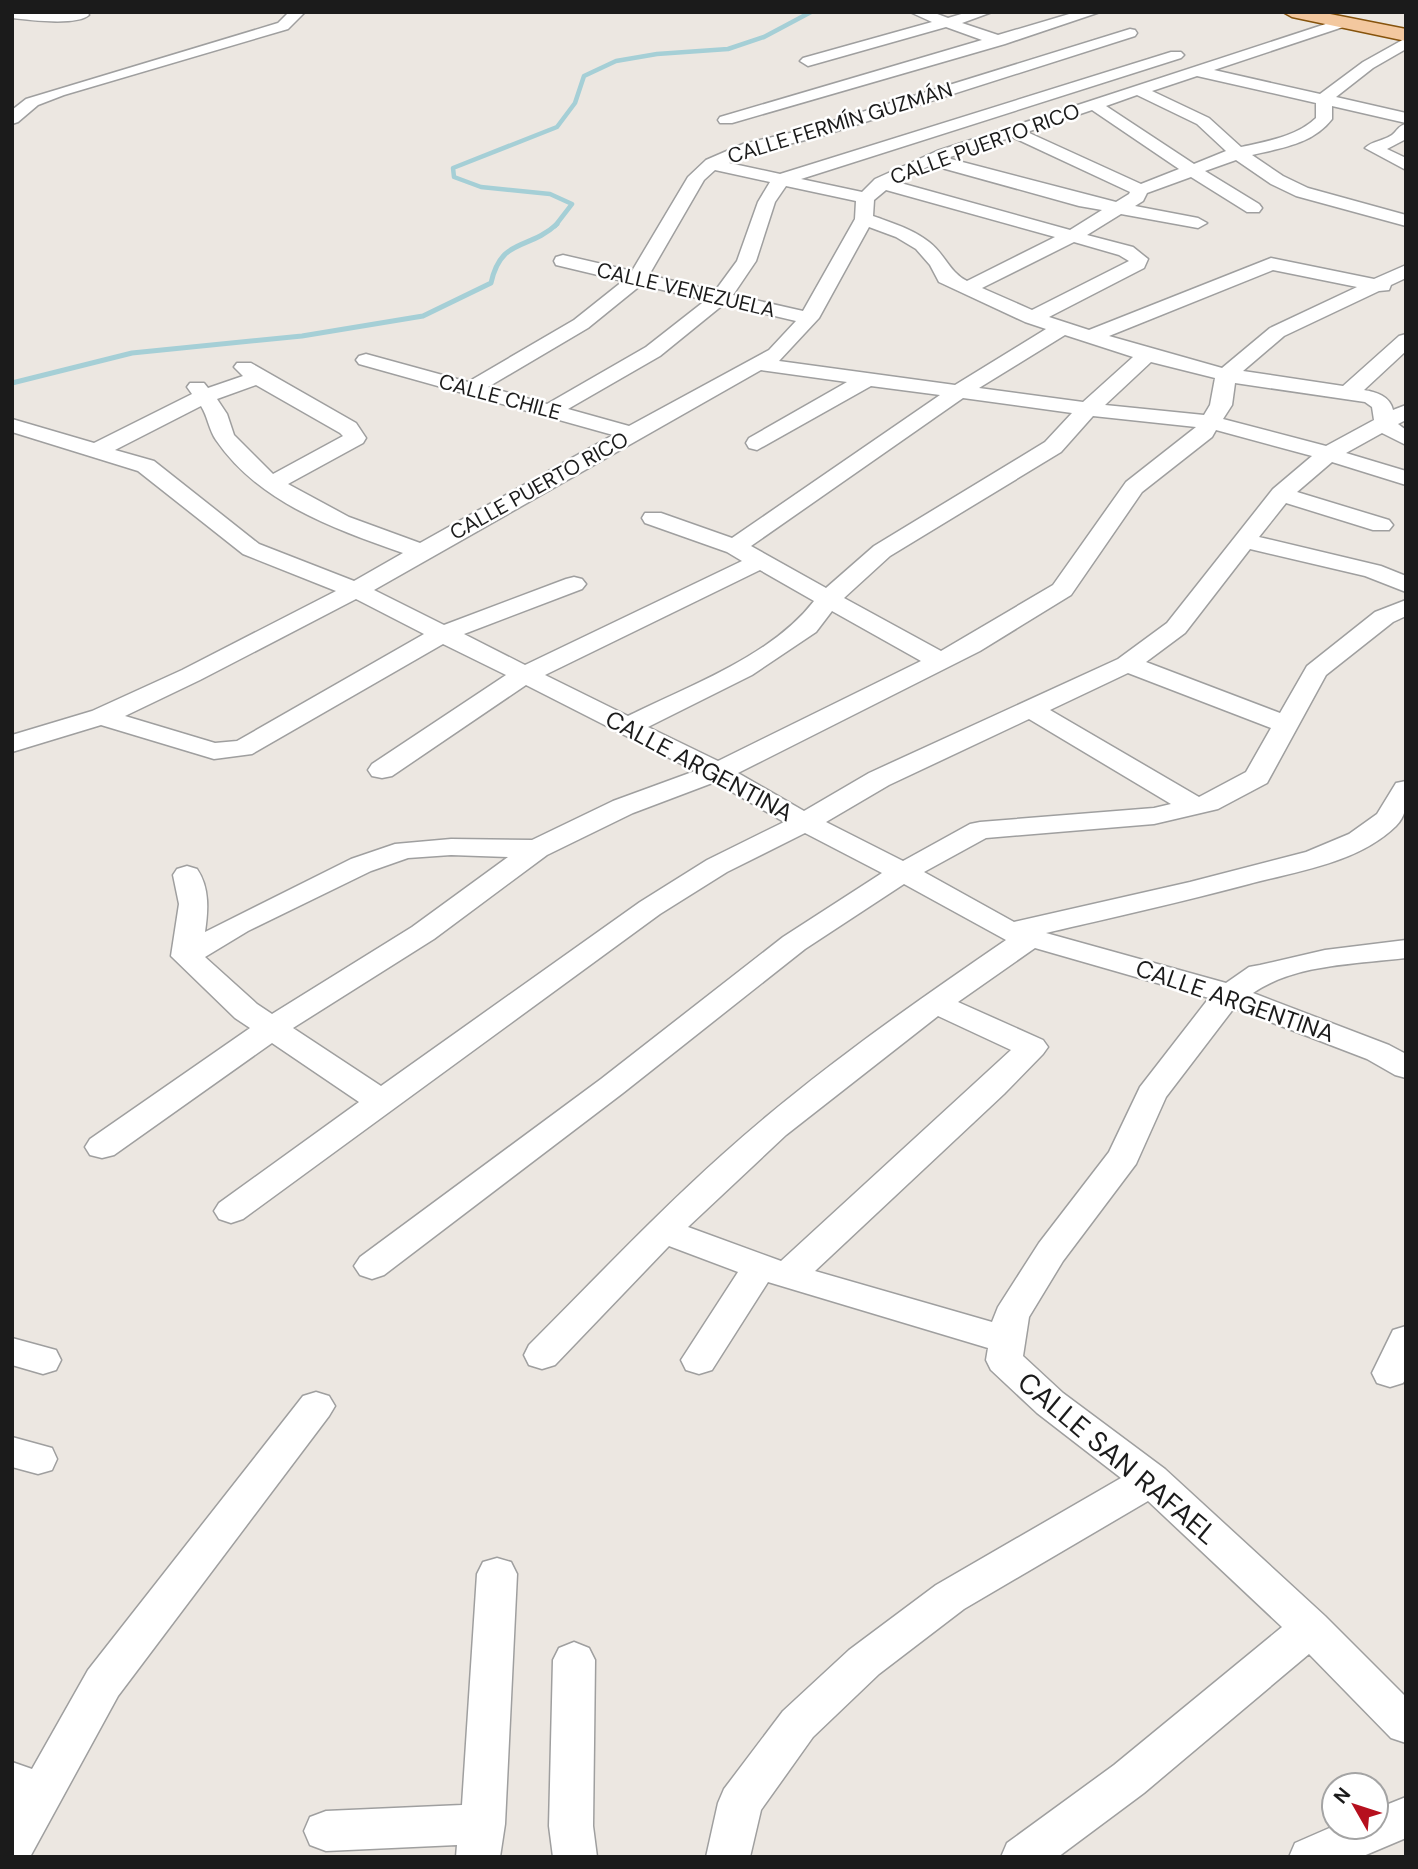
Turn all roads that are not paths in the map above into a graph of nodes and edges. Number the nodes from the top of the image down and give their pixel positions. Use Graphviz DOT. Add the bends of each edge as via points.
graph roads {
  1 [pos="298,12"];
  2 [pos="917,12"];
  3 [pos="985,12"];
  4 [pos="1093,12"];
  5 [pos="1292,12"];
  6 [pos="12,14"];
  7 [pos="82,15"];
  8 [pos="1334,17"];
  9 [pos="948,23"];
  10 [pos="1130,33"];
  11 [pos="1406,34"];
  12 [pos="997,40"];
  13 [pos="1406,42"];
  14 [pos="1176,55"];
  15 [pos="1053,58"];
  16 [pos="808,61"];
  17 [pos="1201,71"];
  18 [pos="1108,75"];
  19 [pos="1142,88"];
  20 [pos="1324,99"];
  21 [pos="1093,104"];
  22 [pos="1406,118"];
  23 [pos="12,119"];
  24 [pos="726,120"];
  25 [pos="1406,129"];
  26 [pos="1012,131"];
  27 [pos="1238,153"];
  28 [pos="933,160"];
  29 [pos="712,164"];
  30 [pos="1406,166"];
  31 [pos="1192,171"];
  32 [pos="782,180"];
  33 [pos="881,183"];
  34 [pos="1140,190"];
  35 [pos="865,198"];
  36 [pos="1253,208"];
  37 [pos="1117,209"];
  38 [pos="864,219"];
  39 [pos="1406,221"];
  40 [pos="1198,223"];
  41 [pos="1072,236"];
  42 [pos="563,261"];
  43 [pos="1406,271"];
  44 [pos="637,279"];
  45 [pos="1376,285"];
  46 [pos="967,288"];
  47 [pos="1406,293"];
  48 [pos="719,298"];
  49 [pos="809,318"];
  50 [pos="1032,318"];
  51 [pos="1062,328"];
  52 [pos="1089,337"];
  53 [pos="1406,340"];
  54 [pos="1147,355"];
  55 [pos="366,360"];
  56 [pos="759,364"];
  57 [pos="1226,375"];
  58 [pos="868,380"];
  59 [pos="470,389"];
  60 [pos="200,392"];
  61 [pos="958,392"];
  62 [pos="1347,394"];
  63 [pos="1088,409"];
  64 [pos="549,411"];
  65 [pos="1406,411"];
  66 [pos="1210,422"];
  67 [pos="1383,422"];
  68 [pos="12,425"];
  69 [pos="633,434"];
  70 [pos="1406,439"];
  71 [pos="757,443"];
  72 [pos="96,451"];
  73 [pos="1328,454"];
  74 [pos="1406,478"];
  75 [pos="274,483"];
  76 [pos="1281,494"];
  77 [pos="653,518"];
  78 [pos="1381,524"];
  79 [pos="1244,540"];
  80 [pos="735,547"];
  81 [pos="423,552"];
  82 [pos="760,561"];
  83 [pos="574,584"];
  84 [pos="1406,585"];
  85 [pos="356,590"];
  86 [pos="828,599"];
  87 [pos="1406,607"];
  88 [pos="442,634"];
  89 [pos="940,662"];
  90 [pos="1127,664"];
  91 [pos="524,675"];
  92 [pos="1028,708"];
  93 [pos="101,717"];
  94 [pos="1286,724"];
  95 [pos="627,727"];
  96 [pos="12,744"];
  97 [pos="382,770"];
  98 [pos="718,772"];
  99 [pos="1406,789"];
  100 [pos="1195,806"];
  101 [pos="804,823"];
  102 [pos="1396,826"];
  103 [pos="537,849"];
  104 [pos="903,872"];
  105 [pos="187,875"];
  106 [pos="1021,935"];
  107 [pos="1406,949"];
  108 [pos="186,956"];
  109 [pos="1228,995"];
  110 [pos="934,1003"];
  111 [pos="273,1027"];
  112 [pos="1406,1068"];
  113 [pos="382,1102"];
  114 [pos="102,1147"];
  115 [pos="231,1211"];
  116 [pos="664,1231"];
  117 [pos="372,1266"];
  118 [pos="774,1271"];
  119 [pos="1406,1339"];
  120 [pos="1007,1340"];
  121 [pos="542,1355"];
  122 [pos="699,1360"];
  123 [pos="1390,1373"];
  124 [pos="316,1406"];
  125 [pos="1151,1480"];
  126 [pos="497,1574"];
  127 [pos="1310,1628"];
  128 [pos="574,1660"];
  129 [pos="1406,1725"];
  130 [pos="27,1787"];
  131 [pos="1406,1817"];
  132 [pos="326,1830"];
  133 [pos="481,1840"];
  134 [pos="12,1847"];
  135 [pos="575,1857"];
  136 [pos="728,1857"];
  137 [pos="1023,1857"];
  138 [pos="1311,1857"];
  1 -- 23 [label="street" via="283,26 58,92 32,102"];
  2 -- 9 [label="street"];
  3 -- 9 [label="street"];
  4 -- 12 [label="street"];
  5 -- 8 [label="main road"];
  6 -- 7 [label="street"];
  8 -- 11 [label="main road"];
  8 -- 17 [label="street, CALLE PUERTO RICO"];
  9 -- 12 [label="street"];
  9 -- 16 [label="street"];
  10 -- 15 [label="street, CALLE FERMÍN GUZMÁN"];
  12 -- 15 [label="street"];
  12 -- 24 [label="street"];
  13 -- 20 [label="street"];
  14 -- 18 [label="street"];
  15 -- 18 [label="street"];
  15 -- 29 [label="street, CALLE FERMÍN GUZMÁN" via="812,133 749,148"];
  17 -- 19 [label="street, CALLE PUERTO RICO"];
  17 -- 20 [label="street"];
  18 -- 19 [label="street"];
  18 -- 32 [label="street"];
  19 -- 21 [label="street, CALLE PUERTO RICO"];
  19 -- 27 [label="street" via="1203,121"];
  20 -- 22 [label="street"];
  20 -- 27 [label="street" via="1324,119 1315,128 1287,142"];
  21 -- 26 [label="street, CALLE PUERTO RICO"];
  21 -- 31 [label="street"];
  25 -- 30 [label="street" via="1396,140 1373,148"];
  26 -- 28 [label="street, CALLE PUERTO RICO"];
  26 -- 34 [label="street"];
  27 -- 31 [label="street"];
  27 -- 39 [label="street" via="1302,192"];
  28 -- 33 [label="street, CALLE PUERTO RICO"];
  28 -- 37 [label="street"];
  29 -- 32 [label="street"];
  29 -- 44 [label="street, CALLE FERMÍN GUZMÁN" via="697,177"];
  31 -- 34 [label="street"];
  31 -- 36 [label="street"];
  32 -- 35 [label="street"];
  32 -- 48 [label="street" via="768,194 741,271"];
  33 -- 35 [label="street, CALLE PUERTO RICO"];
  33 -- 41 [label="street"];
  34 -- 37 [label="street"];
  35 -- 38 [label="street, CALLE PUERTO RICO"];
  37 -- 40 [label="street"];
  37 -- 41 [label="street"];
  38 -- 46 [label="street" via="919,242 938,258 946,278"];
  38 -- 49 [label="street, CALLE PUERTO RICO"];
  41 -- 46 [label="street"];
  41 -- 50 [label="street" via="1139,259"];
  42 -- 44 [label="street, CALLE VENEZUELA"];
  43 -- 45 [label="street"];
  44 -- 48 [label="street, CALLE VENEZUELA"];
  44 -- 59 [label="street, CALLE FERMÍN GUZMÁN" via="581,324"];
  45 -- 47 [label="street"];
  45 -- 52 [label="street" via="1271,264"];
  45 -- 57 [label="street" via="1277,332"];
  46 -- 50 [label="street"];
  48 -- 49 [label="street, CALLE VENEZUELA"];
  48 -- 64 [label="street" via="627,369"];
  49 -- 56 [label="street, CALLE PUERTO RICO" via="776,354"];
  50 -- 51 [label="street"];
  51 -- 52 [label="street"];
  51 -- 61 [label="street"];
  52 -- 54 [label="street"];
  53 -- 62 [label="street"];
  54 -- 57 [label="street"];
  54 -- 63 [label="street"];
  55 -- 59 [label="street, CALLE CHILE"];
  56 -- 58 [label="street"];
  56 -- 69 [label="street, CALLE PUERTO RICO"];
  57 -- 62 [label="street"];
  57 -- 66 [label="street" via="1221,405"];
  58 -- 61 [label="street"];
  58 -- 71 [label="street"];
  59 -- 64 [label="street, CALLE CHILE"];
  60 -- 72 [label="street"];
  60 -- 75 [label="street" via="218,417 223,435 250,466"];
  60 -- 75 [label="street" via="252,372 348,428 355,438"];
  61 -- 63 [label="street"];
  61 -- 80 [label="street"];
  62 -- 67 [label="street" via="1371,397 1382,405"];
  63 -- 66 [label="street"];
  63 -- 86 [label="street" via="1053,447 882,551"];
  64 -- 69 [label="street, CALLE CHILE"];
  65 -- 67 [label="street"];
  66 -- 73 [label="street"];
  66 -- 89 [label="street" via="1204,432 1135,487 1062,590"];
  67 -- 70 [label="street"];
  67 -- 73 [label="street"];
  68 -- 72 [label="street, CALLE ARGENTINA"];
  69 -- 81 [label="street, CALLE PUERTO RICO"];
  72 -- 85 [label="street, CALLE ARGENTINA" via="146,466 251,549"];
  73 -- 74 [label="street"];
  73 -- 76 [label="street"];
  75 -- 81 [label="street" via="285,495 351,526"];
  76 -- 78 [label="street"];
  76 -- 79 [label="street"];
  77 -- 80 [label="street"];
  79 -- 84 [label="street" via="1373,571"];
  79 -- 90 [label="street" via="1176,628"];
  80 -- 82 [label="street"];
  81 -- 85 [label="street, CALLE PUERTO RICO"];
  82 -- 86 [label="street"];
  82 -- 91 [label="street"];
  83 -- 88 [label="street"];
  85 -- 88 [label="street, CALLE ARGENTINA"];
  85 -- 93 [label="street, CALLE PUERTO RICO"];
  86 -- 89 [label="street"];
  86 -- 95 [label="street" via="807,627 743,670"];
  87 -- 94 [label="street" via="1384,617 1316,671"];
  88 -- 91 [label="street, CALLE ARGENTINA"];
  88 -- 93 [label="street" via="243,748 214,751"];
  89 -- 98 [label="street"];
  90 -- 92 [label="street"];
  90 -- 94 [label="street"];
  91 -- 95 [label="street, CALLE ARGENTINA"];
  91 -- 97 [label="street"];
  92 -- 100 [label="street"];
  92 -- 101 [label="street" via="879,779"];
  93 -- 96 [label="street, CALLE PUERTO RICO"];
  94 -- 100 [label="street" via="1257,777"];
  95 -- 98 [label="street, CALLE ARGENTINA"];
  98 -- 101 [label="street, CALLE ARGENTINA"];
  98 -- 103 [label="street" via="623,807"];
  99 -- 102 [label="street"];
  100 -- 104 [label="street" via="1154,816 980,830"];
  101 -- 104 [label="street, CALLE ARGENTINA"];
  101 -- 113 [label="street" via="717,866 650,908"];
  102 -- 106 [label="street" via="1316,858"];
  103 -- 108 [label="street" via="405,850 361,865 237,925"];
  103 -- 111 [label="street" via="423,933"];
  104 -- 106 [label="street, CALLE ARGENTINA"];
  104 -- 117 [label="street" via="794,943"];
  105 -- 108 [label="street" via="194,904"];
  106 -- 109 [label="street, CALLE ARGENTINA"];
  106 -- 110 [label="street"];
  107 -- 109 [label="street, CALLE SAN RAFAEL" via="1260,974"];
  108 -- 111 [label="street" via="246,1011"];
  109 -- 112 [label="street, CALLE ARGENTINA" via="1378,1052"];
  109 -- 120 [label="street, CALLE SAN RAFAEL" via="1151,1094 1124,1156 1051,1252 1010,1316"];
  110 -- 116 [label="street" via="836,1078"];
  110 -- 118 [label="street" via="1032,1047 993,1087"];
  111 -- 113 [label="street"];
  111 -- 114 [label="street"];
  113 -- 115 [label="street"];
  116 -- 118 [label="street"];
  116 -- 121 [label="street"];
  118 -- 120 [label="street"];
  118 -- 122 [label="street"];
  119 -- 123 [label="street"];
  120 -- 125 [label="street, CALLE SAN RAFAEL" via="1004,1360 1050,1403"];
  124 -- 130 [label="street"];
  125 -- 127 [label="street, CALLE SAN RAFAEL"];
  125 -- 136 [label="street" via="950,1597 864,1662 798,1724 740,1803"];
  126 -- 133 [label="street"];
  127 -- 129 [label="street, CALLE SAN RAFAEL"];
  127 -- 137 [label="street" via="1129,1779"];
  128 -- 135 [label="street" via="571,1826"];
  130 -- 134 [label="street"];
  131 -- 138 [label="street"];
  132 -- 133 [label="street"];
}
